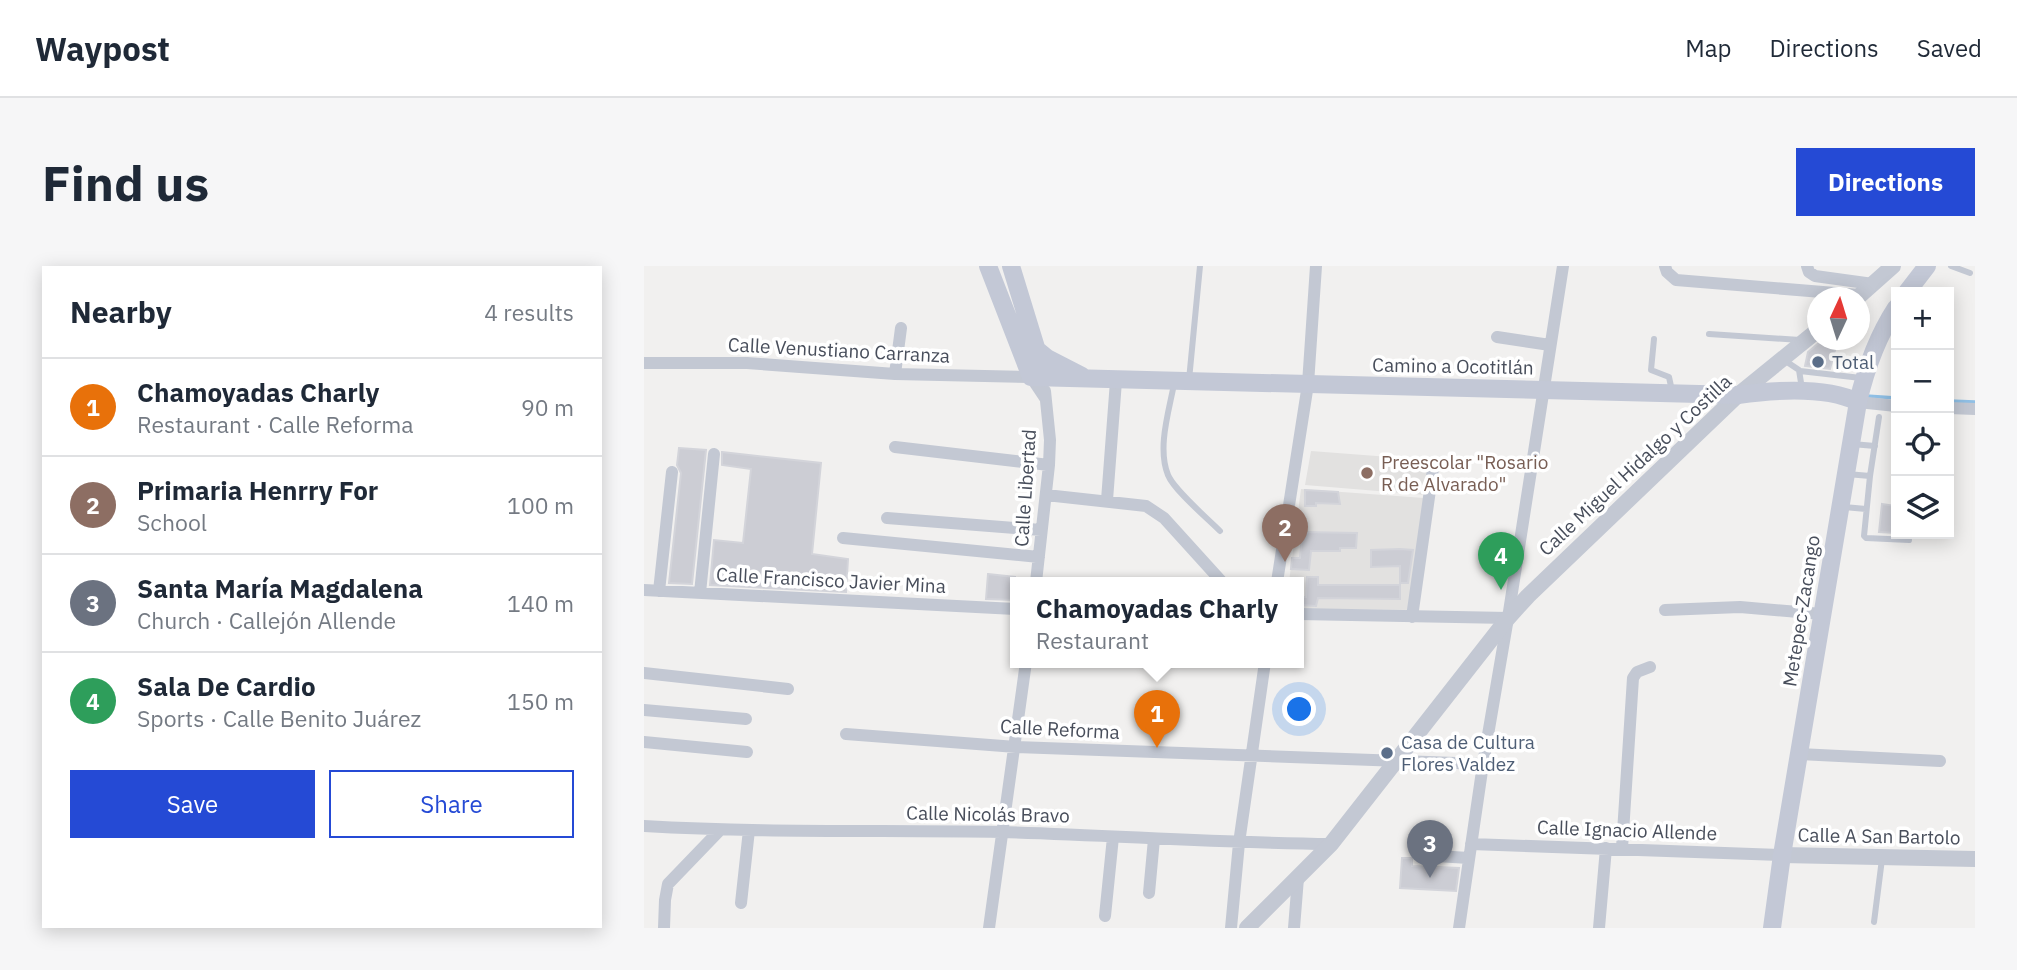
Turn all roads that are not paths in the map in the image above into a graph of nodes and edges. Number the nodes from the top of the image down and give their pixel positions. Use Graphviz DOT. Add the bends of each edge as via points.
graph roads {
  1 [pos="988,266"];
  2 [pos="1011,266"];
  3 [pos="1200,266"];
  4 [pos="1316,266"];
  5 [pos="1563,266"];
  6 [pos="1665,266"];
  7 [pos="1807,266"];
  8 [pos="1893,266"];
  9 [pos="1927,266"];
  10 [pos="1951,266"];
  11 [pos="1970,273"];
  12 [pos="1873,284"];
  13 [pos="1869,287"];
  14 [pos="1911,287"];
  15 [pos="1807,292"];
  16 [pos="1891,317"];
  17 [pos="901,328"];
  18 [pos="1709,334"];
  19 [pos="1807,335"];
  20 [pos="1497,337"];
  21 [pos="1807,338"];
  22 [pos="1654,339"];
  23 [pos="1550,345"];
  24 [pos="1036,349"];
  25 [pos="1782,359"];
  26 [pos="644,363"];
  27 [pos="1800,371"];
  28 [pos="895,374"];
  29 [pos="1038,377"];
  30 [pos="1863,379"];
  31 [pos="1091,380"];
  32 [pos="1116,381"];
  33 [pos="1182,382"];
  34 [pos="1308,384"];
  35 [pos="1543,390"];
  36 [pos="1803,392"];
  37 [pos="1673,393"];
  38 [pos="1738,395"];
  39 [pos="1858,402"];
  40 [pos="1891,405"];
  41 [pos="1954,408"];
  42 [pos="1975,409"];
  43 [pos="1879,417"];
  44 [pos="1850,444"];
  45 [pos="1875,446"];
  46 [pos="895,447"];
  47 [pos="714,454"];
  48 [pos="1049,465"];
  49 [pos="1433,469"];
  50 [pos="672,472"];
  51 [pos="1846,474"];
  52 [pos="1870,477"];
  53 [pos="1046,495"];
  54 [pos="1107,500"];
  55 [pos="1840,506"];
  56 [pos="1866,509"];
  57 [pos="887,518"];
  58 [pos="1041,530"];
  59 [pos="1220,531"];
  60 [pos="843,538"];
  61 [pos="1909,540"];
  62 [pos="1039,557"];
  63 [pos="1037,577"];
  64 [pos="1217,577"];
  65 [pos="1278,577"];
  66 [pos="644,590"];
  67 [pos="660,591"];
  68 [pos="700,593"];
  69 [pos="1010,609"];
  70 [pos="1665,610"];
  71 [pos="1304,614"];
  72 [pos="1822,614"];
  73 [pos="1412,617"];
  74 [pos="1508,618"];
  75 [pos="1650,667"];
  76 [pos="1025,668"];
  77 [pos="1264,668"];
  78 [pos="644,673"];
  79 [pos="788,689"];
  80 [pos="644,710"];
  81 [pos="746,719"];
  82 [pos="846,734"];
  83 [pos="644,742"];
  84 [pos="1016,747"];
  85 [pos="747,752"];
  86 [pos="1799,754"];
  87 [pos="1250,757"];
  88 [pos="1940,761"];
  89 [pos="1396,762"];
  90 [pos="1483,764"];
  91 [pos="644,826"];
  92 [pos="720,830"];
  93 [pos="749,830"];
  94 [pos="1003,832"];
  95 [pos="1113,837"];
  96 [pos="1154,839"];
  97 [pos="1239,843"];
  98 [pos="1331,844"];
  99 [pos="1471,844"];
  100 [pos="1606,848"];
  101 [pos="1622,848"];
  102 [pos="1782,855"];
  103 [pos="1436,856"];
  104 [pos="1882,857"];
  105 [pos="1469,858"];
  106 [pos="1975,859"];
  107 [pos="1298,878"];
  108 [pos="1149,893"];
  109 [pos="741,903"];
  110 [pos="1105,916"];
  111 [pos="1874,922"];
  112 [pos="664,928"];
  113 [pos="989,928"];
  114 [pos="1231,928"];
  115 [pos="1247,928"];
  116 [pos="1294,928"];
  117 [pos="1459,928"];
  118 [pos="1599,928"];
  119 [pos="1772,928"];
  1 -- 29 [label="main road"];
  2 -- 24 [label="main road"];
  3 -- 33 [label="lane"];
  4 -- 34 [label="street"];
  5 -- 23 [label="street"];
  6 -- 15 [label="street" via="1676,280"];
  7 -- 12 [label="street" via="1815,276"];
  8 -- 12 [label="street"];
  9 -- 14 [label="main road"];
  10 -- 11 [label="lane"];
  12 -- 13 [label="street"];
  16 -- 30 [label="main road, Metepec-Zacango"];
  17 -- 28 [label="street"];
  18 -- 19 [label="lane"];
  20 -- 23 [label="street"];
  21 -- 25 [label="street, Calle Miguel Hidalgo y Costilla"];
  22 -- 37 [label="lane" via="1651,370 1669,377"];
  23 -- 35 [label="street"];
  24 -- 29 [label="main road"];
  24 -- 31 [label="main road"];
  25 -- 27 [label="lane"];
  25 -- 38 [label="street, Calle Miguel Hidalgo y Costilla"];
  26 -- 28 [label="street, Calle Venustiano Carranza" via="797,365"];
  27 -- 30 [label="lane"];
  27 -- 36 [label="lane"];
  28 -- 29 [label="street, Calle Venustiano Carranza"];
  29 -- 31 [label="main road, Camino a Ocotitlán"];
  29 -- 48 [label="street, Calle Libertad" via="1049,425"];
  30 -- 39 [label="main road, Metepec-Zacango"];
  31 -- 32 [label="main road, Camino a Ocotitlán"];
  32 -- 33 [label="main road, Camino a Ocotitlán"];
  32 -- 54 [label="street"];
  33 -- 34 [label="main road, Camino a Ocotitlán"];
  33 -- 59 [label="lane" via="1166,424 1168,475"];
  34 -- 35 [label="main road, Camino a Ocotitlán"];
  34 -- 65 [label="street"];
  35 -- 37 [label="main road, Camino a Ocotitlán"];
  35 -- 74 [label="street"];
  36 -- 38 [label="main road, Camino a Ocotitlán"];
  36 -- 39 [label="main road, Camino a Ocotitlán" via="1837,394"];
  37 -- 38 [label="main road, Camino a Ocotitlán"];
  38 -- 74 [label="street, Calle Miguel Hidalgo y Costilla"];
  39 -- 40 [label="street"];
  39 -- 44 [label="main road, Metepec-Zacango"];
  41 -- 42 [label="street"];
  43 -- 45 [label="lane"];
  44 -- 45 [label="lane"];
  44 -- 51 [label="main road, Metepec-Zacango"];
  45 -- 52 [label="lane"];
  46 -- 48 [label="street"];
  47 -- 68 [label="street"];
  48 -- 53 [label="street, Calle Libertad"];
  49 -- 73 [label="street"];
  50 -- 67 [label="street"];
  51 -- 52 [label="lane"];
  51 -- 55 [label="main road, Metepec-Zacango"];
  52 -- 56 [label="lane"];
  53 -- 54 [label="street"];
  53 -- 58 [label="street, Calle Libertad"];
  54 -- 64 [label="street" via="1157,511"];
  55 -- 56 [label="lane"];
  55 -- 72 [label="main road, Metepec-Zacango"];
  56 -- 61 [label="lane" via="1865,537"];
  57 -- 58 [label="street"];
  58 -- 62 [label="street, Calle Libertad"];
  60 -- 62 [label="street"];
  62 -- 63 [label="street, Calle Libertad"];
  66 -- 67 [label="street, Calle Francisco Javier Mina"];
  67 -- 68 [label="street, Calle Francisco Javier Mina"];
  68 -- 69 [label="street, Calle Francisco Javier Mina"];
  70 -- 72 [label="street" via="1740,607"];
  71 -- 73 [label="street"];
  72 -- 86 [label="main road, Metepec-Zacango"];
  73 -- 74 [label="street"];
  74 -- 89 [label="street, Calle Miguel Hidalgo y Costilla"];
  74 -- 90 [label="street"];
  75 -- 101 [label="street" via="1633,678"];
  76 -- 84 [label="street"];
  77 -- 87 [label="street"];
  78 -- 79 [label="street"];
  80 -- 81 [label="street"];
  82 -- 84 [label="street, Calle Reforma"];
  83 -- 85 [label="street"];
  84 -- 87 [label="street, Calle Reforma"];
  84 -- 94 [label="street"];
  86 -- 88 [label="street"];
  86 -- 102 [label="main road, Metepec-Zacango"];
  87 -- 89 [label="street, Calle Reforma"];
  87 -- 97 [label="street"];
  89 -- 90 [label="street, Calle Reforma"];
  89 -- 98 [label="street, Calle Miguel Hidalgo y Costilla"];
  90 -- 99 [label="street"];
  91 -- 92 [label="street, Calle Nicolás Bravo"];
  92 -- 93 [label="street, Calle Nicolás Bravo"];
  92 -- 112 [label="street" via="668,884"];
  93 -- 94 [label="street, Calle Nicolás Bravo"];
  93 -- 109 [label="street"];
  94 -- 95 [label="street, Calle Nicolás Bravo"];
  94 -- 113 [label="street"];
  95 -- 96 [label="street, Calle Nicolás Bravo"];
  95 -- 110 [label="street"];
  96 -- 97 [label="street, Calle Nicolás Bravo"];
  96 -- 108 [label="street"];
  97 -- 98 [label="street, Calle Nicolás Bravo"];
  97 -- 114 [label="street"];
  98 -- 107 [label="street, Calle Miguel Hidalgo y Costilla"];
  99 -- 100 [label="street, Calle Ignacio Allende"];
  99 -- 105 [label="street"];
  100 -- 101 [label="street, Calle Ignacio Allende"];
  100 -- 118 [label="street"];
  101 -- 102 [label="street, Calle Ignacio Allende"];
  102 -- 104 [label="street, Calle A San Bartolo"];
  102 -- 119 [label="main road, Metepec-Zacango"];
  103 -- 105 [label="street"];
  104 -- 106 [label="street, Calle A San Bartolo"];
  104 -- 111 [label="lane"];
  105 -- 117 [label="street"];
  107 -- 115 [label="street, Calle Miguel Hidalgo y Costilla"];
  107 -- 116 [label="street"];
}
